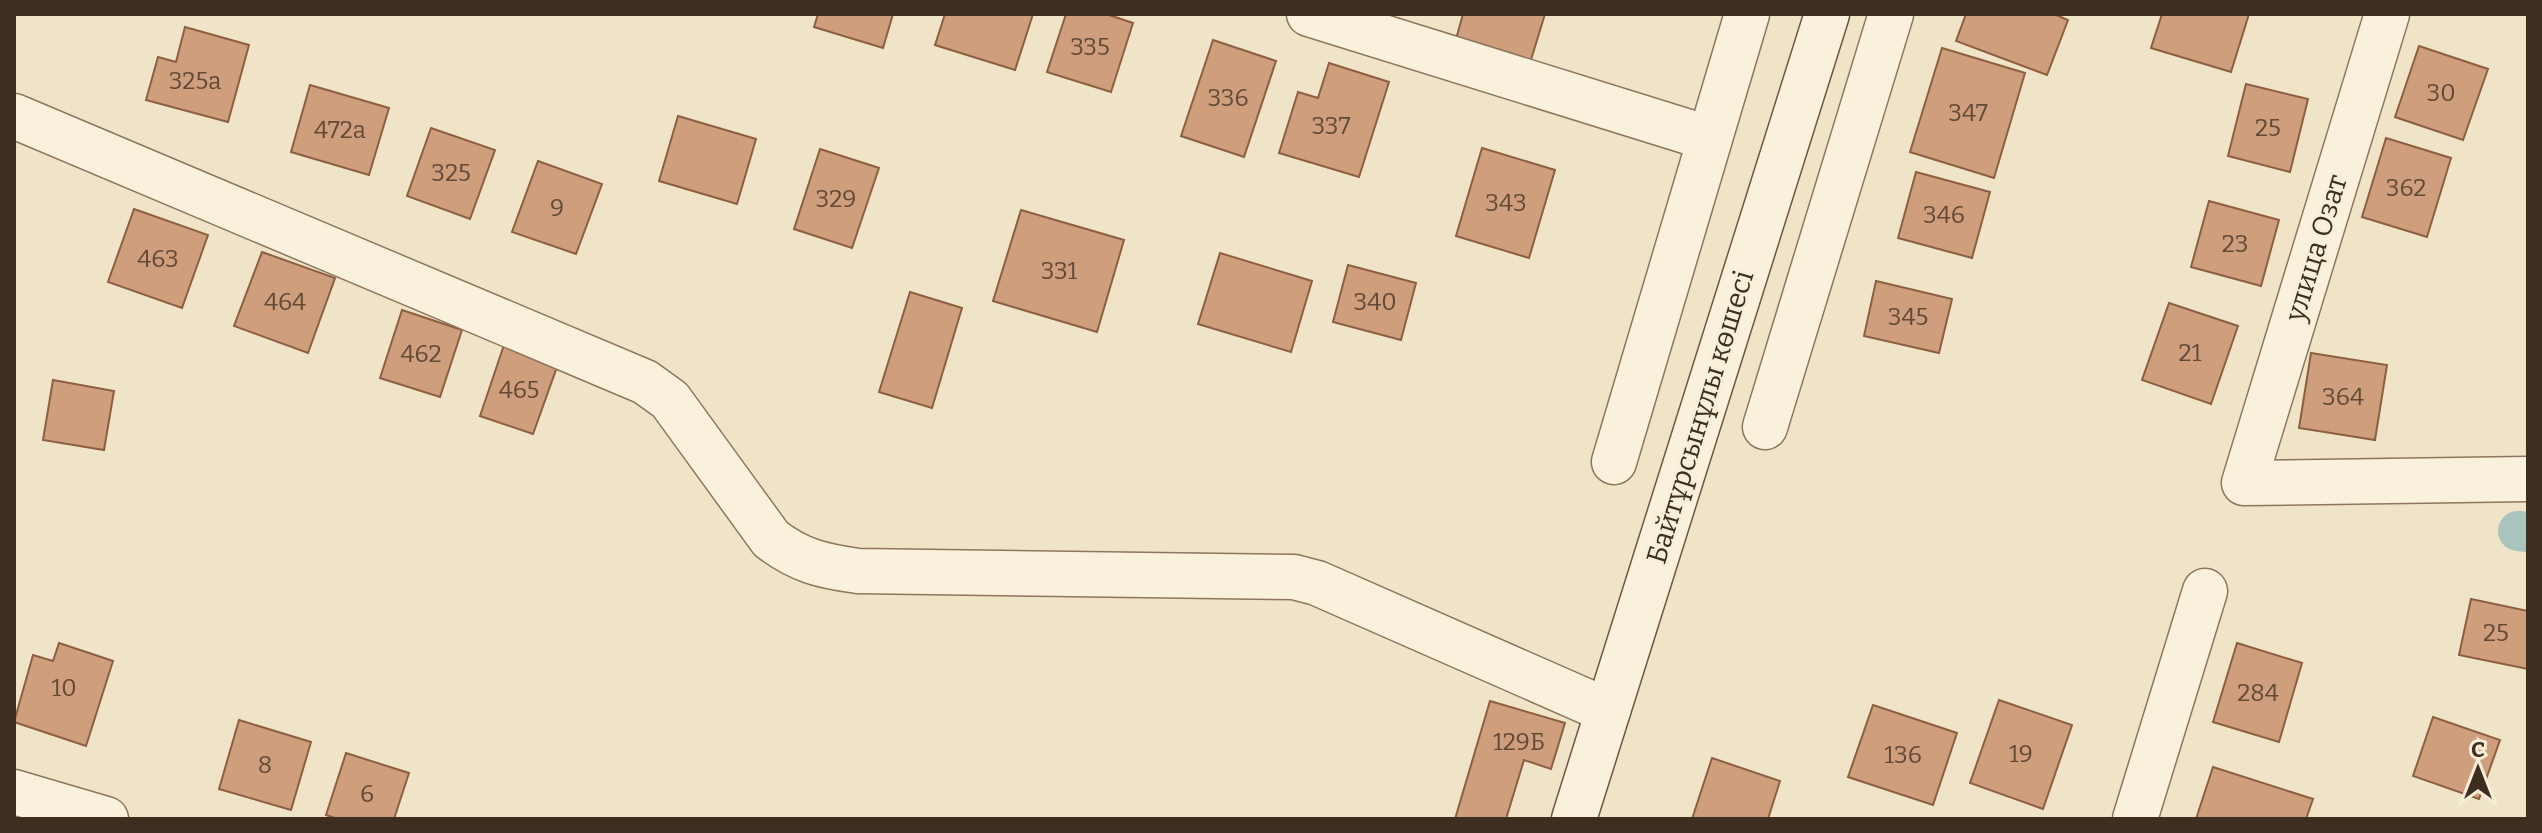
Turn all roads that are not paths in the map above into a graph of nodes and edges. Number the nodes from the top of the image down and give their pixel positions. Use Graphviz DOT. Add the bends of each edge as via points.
graph roads {
  1 [pos="1309,14"];
  2 [pos="1747,14"];
  3 [pos="1827,14"];
  4 [pos="1891,14"];
  5 [pos="2387,14"];
  6 [pos="14,116"];
  7 [pos="1708,138"];
  8 [pos="1765,427"];
  9 [pos="1614,462"];
  10 [pos="2528,479"];
  11 [pos="2205,591"];
  12 [pos="1608,711"];
  13 [pos="14,792"];
  14 [pos="106,819"];
  15 [pos="1574,819"];
  16 [pos="2135,819"];
  1 -- 7 [label="street"];
  2 -- 7 [label="street"];
  3 -- 12 [label="street, Байтұрсынұлы көшесі"];
  4 -- 8 [label="street"];
  5 -- 10 [label="street, улица Озат" via="2244,483"];
  6 -- 12 [label="street" via="645,382 670,400 771,539 802,559 858,571 1294,577"];
  7 -- 9 [label="street"];
  11 -- 16 [label="street"];
  12 -- 15 [label="street, Байтұрсынұлы көшесі"];
  13 -- 14 [label="street"];
}
